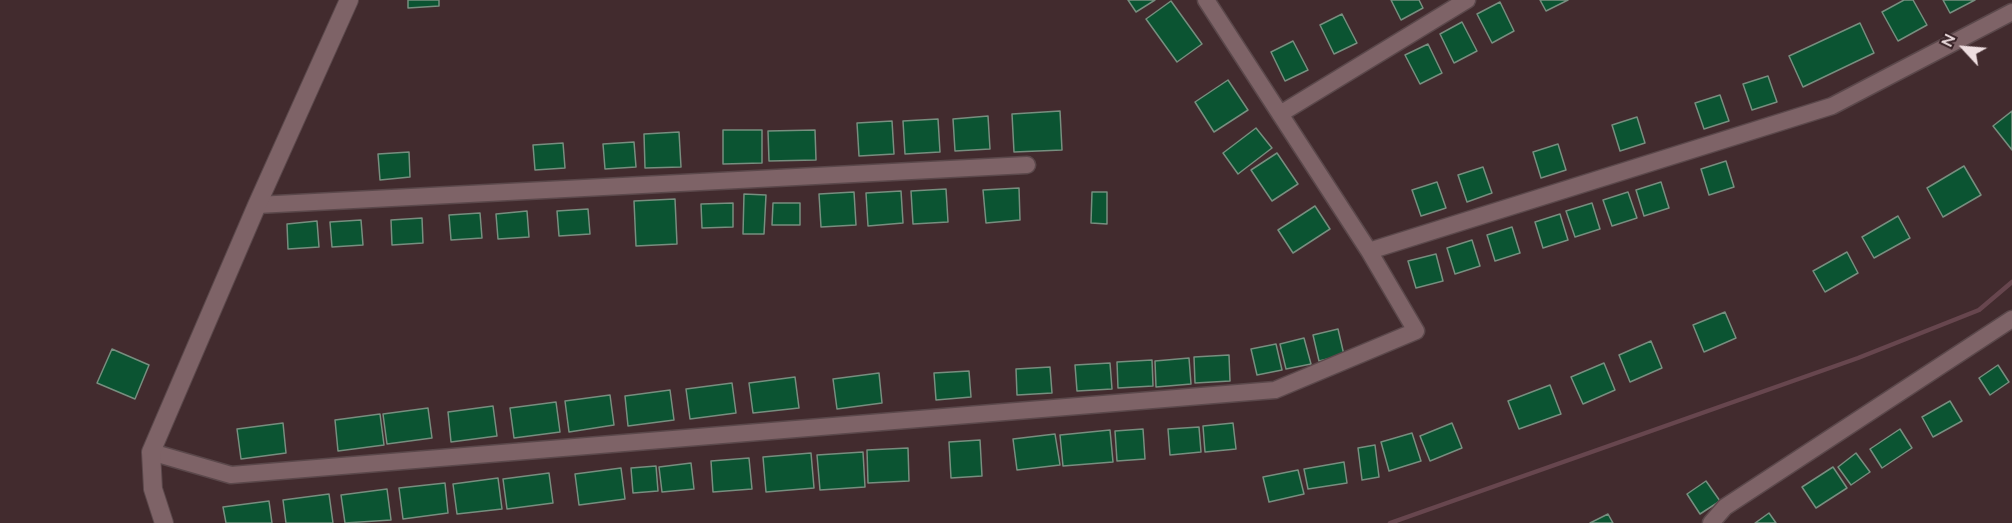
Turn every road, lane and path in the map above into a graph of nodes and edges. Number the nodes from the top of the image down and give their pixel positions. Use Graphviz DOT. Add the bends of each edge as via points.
graph roads {
  1 [pos="349,0"];
  2 [pos="1206,0"];
  3 [pos="1467,0"];
  4 [pos="2012,12"];
  5 [pos="1280,114"];
  6 [pos="1027,165"];
  7 [pos="257,205"];
  8 [pos="1369,251"];
  9 [pos="2012,319"];
  10 [pos="151,452"];
  11 [pos="164,523"];
  12 [pos="1711,523"];
  1 -- 7 [label="street"];
  2 -- 5 [label="street"];
  3 -- 5 [label="street"];
  4 -- 8 [label="street" via="1832,106"];
  5 -- 8 [label="street"];
  6 -- 7 [label="street"];
  7 -- 10 [label="street"];
  8 -- 10 [label="street" via="1416,331 1275,390 231,475"];
  9 -- 12 [label="street" via="1725,507"];
  10 -- 11 [label="street" via="153,489"];
}
